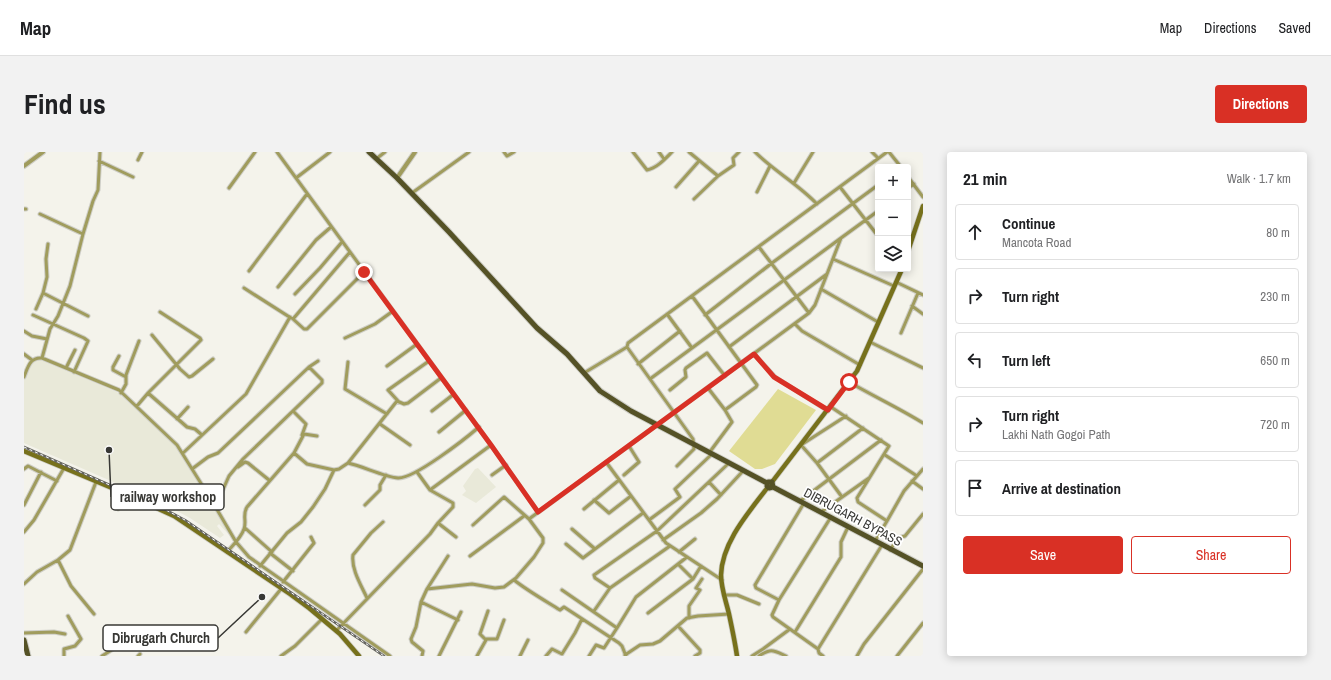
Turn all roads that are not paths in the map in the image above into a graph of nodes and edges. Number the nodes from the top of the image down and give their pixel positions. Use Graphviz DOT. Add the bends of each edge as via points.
graph roads {
  1 [pos="43,152"];
  2 [pos="100,152"];
  3 [pos="142,152"];
  4 [pos="256,152"];
  5 [pos="277,152"];
  6 [pos="330,152"];
  7 [pos="369,152"];
  8 [pos="385,152"];
  9 [pos="415,152"];
  10 [pos="504,152"];
  11 [pos="514,152"];
  12 [pos="633,152"];
  13 [pos="659,152"];
  14 [pos="672,152"];
  15 [pos="689,152"];
  16 [pos="739,152"];
  17 [pos="755,152"];
  18 [pos="813,152"];
  19 [pos="872,152"];
  20 [pos="888,152"];
  21 [pos="466,153"];
  22 [pos="878,158"];
  23 [pos="376,159"];
  24 [pos="664,159"];
  25 [pos="138,160"];
  26 [pos="100,161"];
  27 [pos="699,161"];
  28 [pos="898,164"];
  29 [pos="24,166"];
  30 [pos="770,166"];
  31 [pos="718,176"];
  32 [pos="133,177"];
  33 [pos="296,178"];
  34 [pos="397,178"];
  35 [pos="911,180"];
  36 [pos="794,183"];
  37 [pos="914,184"];
  38 [pos="911,186"];
  39 [pos="676,187"];
  40 [pos="840,187"];
  41 [pos="875,187"];
  42 [pos="229,188"];
  43 [pos="757,192"];
  44 [pos="412,193"];
  45 [pos="307,194"];
  46 [pos="923,197"];
  47 [pos="694,199"];
  48 [pos="817,204"];
  49 [pos="853,204"];
  50 [pos="923,206"];
  51 [pos="875,213"];
  52 [pos="40,214"];
  53 [pos="921,216"];
  54 [pos="865,220"];
  55 [pos="331,227"];
  56 [pos="875,232"];
  57 [pos="83,234"];
  58 [pos="841,238"];
  59 [pos="342,242"];
  60 [pos="911,243"];
  61 [pos="48,244"];
  62 [pos="759,247"];
  63 [pos="350,252"];
  64 [pos="832,259"];
  65 [pos="772,263"];
  66 [pos="249,271"];
  67 [pos="364,272"];
  68 [pos="901,272"];
  69 [pos="826,274"];
  70 [pos="784,280"];
  71 [pos="895,284"];
  72 [pos="278,287"];
  73 [pos="244,288"];
  74 [pos="821,289"];
  75 [pos="43,293"];
  76 [pos="918,293"];
  77 [pos="295,294"];
  78 [pos="923,295"];
  79 [pos="692,296"];
  80 [pos="796,296"];
  81 [pos="64,303"];
  82 [pos="912,306"];
  83 [pos="36,309"];
  84 [pos="393,310"];
  85 [pos="160,312"];
  86 [pos="809,313"];
  87 [pos="667,314"];
  88 [pos="923,314"];
  89 [pos="33,315"];
  90 [pos="705,315"];
  91 [pos="88,316"];
  92 [pos="291,318"];
  93 [pos="878,322"];
  94 [pos="54,324"];
  95 [pos="795,324"];
  96 [pos="716,330"];
  97 [pos="24,331"];
  98 [pos="680,331"];
  99 [pos="901,333"];
  100 [pos="152,335"];
  101 [pos="345,338"];
  102 [pos="47,339"];
  103 [pos="139,341"];
  104 [pos="870,342"];
  105 [pos="417,344"];
  106 [pos="627,347"];
  107 [pos="729,347"];
  108 [pos="692,348"];
  109 [pos="75,350"];
  110 [pos="24,354"];
  111 [pos="754,354"];
  112 [pos="119,356"];
  113 [pos="42,358"];
  114 [pos="213,359"];
  115 [pos="32,360"];
  116 [pos="318,361"];
  117 [pos="429,361"];
  118 [pos="348,362"];
  119 [pos="176,364"];
  120 [pos="638,364"];
  121 [pos="741,364"];
  122 [pos="860,365"];
  123 [pos="386,366"];
  124 [pos="309,367"];
  125 [pos="66,368"];
  126 [pos="923,368"];
  127 [pos="74,372"];
  128 [pos="584,373"];
  129 [pos="725,376"];
  130 [pos="24,377"];
  131 [pos="126,377"];
  132 [pos="441,378"];
  133 [pos="650,379"];
  134 [pos="849,382"];
  135 [pos="708,388"];
  136 [pos="670,390"];
  137 [pos="121,392"];
  138 [pos="148,393"];
  139 [pos="454,394"];
  140 [pos="398,401"];
  141 [pos="137,406"];
  142 [pos="188,407"];
  143 [pos="829,408"];
  144 [pos="466,410"];
  145 [pos="725,410"];
  146 [pos="293,411"];
  147 [pos="432,411"];
  148 [pos="675,412"];
  149 [pos="387,414"];
  150 [pos="846,416"];
  151 [pos="177,419"];
  152 [pos="923,423"];
  153 [pos="380,424"];
  154 [pos="657,425"];
  155 [pos="478,428"];
  156 [pos="863,428"];
  157 [pos="439,432"];
  158 [pos="202,435"];
  159 [pos="302,436"];
  160 [pos="317,436"];
  161 [pos="881,440"];
  162 [pos="410,445"];
  163 [pos="491,445"];
  164 [pos="695,445"];
  165 [pos="801,445"];
  166 [pos="629,446"];
  167 [pos="24,451"];
  168 [pos="183,453"];
  169 [pos="294,453"];
  170 [pos="710,453"];
  171 [pos="885,455"];
  172 [pos="606,462"];
  173 [pos="348,463"];
  174 [pos="729,463"];
  175 [pos="817,463"];
  176 [pos="506,465"];
  177 [pos="677,466"];
  178 [pos="64,468"];
  179 [pos="192,469"];
  180 [pos="234,469"];
  181 [pos="923,469"];
  182 [pos="24,470"];
  183 [pos="334,470"];
  184 [pos="743,471"];
  185 [pos="41,472"];
  186 [pos="417,472"];
  187 [pos="386,475"];
  188 [pos="492,475"];
  189 [pos="624,475"];
  190 [pos="917,476"];
  191 [pos="870,477"];
  192 [pos="269,480"];
  193 [pos="619,480"];
  194 [pos="829,480"];
  195 [pos="57,481"];
  196 [pos="96,482"];
  197 [pos="709,482"];
  198 [pos="912,482"];
  199 [pos="770,485"];
  200 [pos="923,489"];
  201 [pos="430,490"];
  202 [pos="124,493"];
  203 [pos="721,495"];
  204 [pos="631,496"];
  205 [pos="842,497"];
  206 [pos="594,500"];
  207 [pos="212,501"];
  208 [pos="802,502"];
  209 [pos="24,505"];
  210 [pos="365,505"];
  211 [pos="118,509"];
  212 [pos="584,509"];
  213 [pos="538,512"];
  214 [pos="821,512"];
  215 [pos="643,513"];
  216 [pos="923,514"];
  217 [pos="524,516"];
  218 [pos="831,517"];
  219 [pos="528,519"];
  220 [pos="649,520"];
  221 [pos="887,521"];
  222 [pos="383,522"];
  223 [pos="438,523"];
  224 [pos="473,525"];
  225 [pos="848,526"];
  226 [pos="244,528"];
  227 [pos="572,529"];
  228 [pos="656,531"];
  229 [pos="24,532"];
  230 [pos="312,537"];
  231 [pos="456,537"];
  232 [pos="695,539"];
  233 [pos="663,540"];
  234 [pos="875,541"];
  235 [pos="236,542"];
  236 [pos="566,544"];
  237 [pos="882,545"];
  238 [pos="670,546"];
  239 [pos="594,549"];
  240 [pos="890,550"];
  241 [pos="227,552"];
  242 [pos="271,552"];
  243 [pos="679,552"];
  244 [pos="448,556"];
  245 [pos="470,556"];
  246 [pos="687,557"];
  247 [pos="58,560"];
  248 [pos="678,564"];
  249 [pos="260,566"];
  250 [pos="701,566"];
  251 [pos="923,568"];
  252 [pos="293,572"];
  253 [pos="693,579"];
  254 [pos="702,579"];
  255 [pos="514,580"];
  256 [pos="722,580"];
  257 [pos="283,582"];
  258 [pos="24,584"];
  259 [pos="610,588"];
  260 [pos="282,589"];
  261 [pos="427,589"];
  262 [pos="562,590"];
  263 [pos="724,595"];
  264 [pos="367,598"];
  265 [pos="779,600"];
  266 [pos="421,602"];
  267 [pos="759,604"];
  268 [pos="488,611"];
  269 [pos="594,611"];
  270 [pos="461,612"];
  271 [pos="648,613"];
  272 [pos="94,614"];
  273 [pos="729,614"];
  274 [pos="68,616"];
  275 [pos="322,618"];
  276 [pos="689,618"];
  277 [pos="582,619"];
  278 [pos="458,620"];
  279 [pos="504,620"];
  280 [pos="923,623"];
  281 [pos="342,624"];
  282 [pos="678,626"];
  283 [pos="617,628"];
  284 [pos="790,629"];
  285 [pos="336,631"];
  286 [pos="246,632"];
  287 [pos="795,632"];
  288 [pos="24,633"];
  289 [pos="65,634"];
  290 [pos="119,634"];
  291 [pos="610,637"];
  292 [pos="486,639"];
  293 [pos="24,640"];
  294 [pos="528,640"];
  295 [pos="818,649"];
  296 [pos="858,655"];
  297 [pos="28,656"];
  298 [pos="64,656"];
  299 [pos="102,656"];
  300 [pos="281,656"];
  301 [pos="359,656"];
  302 [pos="390,656"];
  303 [pos="422,656"];
  304 [pos="439,656"];
  305 [pos="477,656"];
  306 [pos="520,656"];
  307 [pos="546,656"];
  308 [pos="589,656"];
  309 [pos="625,656"];
  310 [pos="695,656"];
  311 [pos="737,656"];
  312 [pos="752,656"];
  313 [pos="759,656"];
  314 [pos="786,656"];
  315 [pos="823,656"];
  316 [pos="897,656"];
  1 -- 29 [label="street"];
  2 -- 26 [label="street"];
  3 -- 25 [label="street"];
  4 -- 42 [label="street"];
  5 -- 33 [label="street"];
  6 -- 33 [label="street"];
  7 -- 23 [label="main road, DIBRUGARH BYPASS"];
  8 -- 23 [label="street"];
  9 -- 34 [label="street"];
  10 -- 11 [label="street" via="507,156"];
  12 -- 24 [label="street" via="647,170 654,168"];
  13 -- 24 [label="street"];
  14 -- 24 [label="street"];
  15 -- 27 [label="street"];
  16 -- 31 [label="street" via="733,158 734,165"];
  17 -- 30 [label="street"];
  18 -- 36 [label="street"];
  19 -- 22 [label="street"];
  20 -- 22 [label="street"];
  20 -- 28 [label="street"];
  21 -- 44 [label="street"];
  22 -- 40 [label="street"];
  23 -- 34 [label="main road, DIBRUGARH BYPASS"];
  26 -- 32 [label="street"];
  26 -- 57 [label="street" via="98,190"];
  27 -- 31 [label="street"];
  27 -- 39 [label="street"];
  30 -- 36 [label="street"];
  30 -- 43 [label="street"];
  31 -- 47 [label="street"];
  33 -- 45 [label="street"];
  34 -- 44 [label="main road, DIBRUGARH BYPASS"];
  35 -- 37 [label="street"];
  36 -- 48 [label="street"];
  37 -- 38 [label="street"];
  37 -- 46 [label="street"];
  40 -- 48 [label="street"];
  40 -- 49 [label="street"];
  41 -- 49 [label="street"];
  44 -- 128 [label="main road, DIBRUGARH BYPASS" via="537,328 563,350"];
  45 -- 55 [label="street"];
  45 -- 66 [label="street"];
  48 -- 62 [label="street"];
  49 -- 54 [label="street"];
  49 -- 65 [label="street"];
  50 -- 53 [label="main road"];
  51 -- 54 [label="street"];
  52 -- 57 [label="street"];
  53 -- 60 [label="main road"];
  54 -- 56 [label="street"];
  54 -- 58 [label="street"];
  55 -- 59 [label="street"];
  55 -- 72 [label="street" via="316,240"];
  57 -- 81 [label="street"];
  58 -- 64 [label="street"];
  58 -- 70 [label="street"];
  59 -- 63 [label="street"];
  59 -- 77 [label="street"];
  61 -- 75 [label="street" via="47,277"];
  62 -- 65 [label="street"];
  62 -- 79 [label="street"];
  63 -- 67 [label="street"];
  63 -- 92 [label="street"];
  64 -- 69 [label="street"];
  64 -- 71 [label="street"];
  65 -- 70 [label="street"];
  65 -- 90 [label="street"];
  67 -- 84 [label="street"];
  67 -- 92 [label="street" via="307,329"];
  68 -- 71 [label="main road"];
  69 -- 74 [label="street"];
  69 -- 80 [label="street"];
  70 -- 80 [label="street"];
  70 -- 96 [label="street"];
  71 -- 76 [label="street"];
  71 -- 93 [label="main road"];
  73 -- 92 [label="street"];
  74 -- 86 [label="street" via="814,308"];
  74 -- 93 [label="street"];
  75 -- 81 [label="street"];
  75 -- 83 [label="street"];
  76 -- 78 [label="street"];
  76 -- 82 [label="street"];
  79 -- 87 [label="street"];
  79 -- 90 [label="street"];
  80 -- 86 [label="street"];
  80 -- 107 [label="street"];
  81 -- 91 [label="street"];
  81 -- 94 [label="street"];
  82 -- 88 [label="street"];
  82 -- 99 [label="street"];
  84 -- 101 [label="street" via="375,324"];
  84 -- 105 [label="street"];
  85 -- 119 [label="street" via="201,340"];
  86 -- 95 [label="street"];
  87 -- 98 [label="street"];
  87 -- 106 [label="street" via="628,343"];
  89 -- 94 [label="street"];
  90 -- 96 [label="street"];
  92 -- 158 [label="street" via="246,394"];
  93 -- 104 [label="main road"];
  94 -- 102 [label="street"];
  94 -- 127 [label="street" via="88,341"];
  95 -- 111 [label="street"];
  95 -- 122 [label="street" via="802,331"];
  96 -- 107 [label="street"];
  96 -- 108 [label="street"];
  97 -- 102 [label="street" via="32,336"];
  98 -- 108 [label="street"];
  98 -- 120 [label="street"];
  100 -- 119 [label="street"];
  102 -- 113 [label="street"];
  103 -- 131 [label="street"];
  104 -- 122 [label="main road"];
  104 -- 126 [label="street"];
  105 -- 117 [label="street"];
  105 -- 123 [label="street"];
  106 -- 120 [label="street"];
  106 -- 128 [label="street"];
  107 -- 121 [label="street"];
  108 -- 133 [label="street"];
  109 -- 125 [label="street"];
  110 -- 115 [label="street"];
  111 -- 121 [label="street"];
  111 -- 143 [label="street" via="774,377"];
  112 -- 131 [label="street" via="113,368"];
  113 -- 115 [label="street"];
  113 -- 125 [label="street"];
  114 -- 119 [label="street" via="190,377"];
  115 -- 130 [label="street"];
  116 -- 124 [label="street"];
  117 -- 132 [label="street"];
  117 -- 140 [label="street" via="388,391"];
  118 -- 149 [label="street" via="345,389"];
  119 -- 138 [label="street"];
  120 -- 133 [label="street"];
  121 -- 129 [label="street"];
  121 -- 145 [label="street" via="757,386"];
  122 -- 134 [label="main road"];
  124 -- 146 [label="street" via="323,382"];
  124 -- 179 [label="street" via="218,453 206,458"];
  125 -- 127 [label="street"];
  127 -- 137 [label="street"];
  128 -- 154 [label="main road, DIBRUGARH BYPASS" via="607,396"];
  129 -- 135 [label="street"];
  129 -- 136 [label="street" via="706,353 686,368 686,377"];
  131 -- 137 [label="street" via="126,384"];
  132 -- 139 [label="street"];
  132 -- 140 [label="street" via="408,403"];
  133 -- 148 [label="street"];
  134 -- 143 [label="main road"];
  134 -- 152 [label="street"];
  135 -- 145 [label="street"];
  135 -- 148 [label="street"];
  137 -- 141 [label="street"];
  138 -- 141 [label="street"];
  138 -- 151 [label="street"];
  139 -- 144 [label="street"];
  139 -- 147 [label="street"];
  140 -- 149 [label="street"];
  141 -- 168 [label="street" via="178,445"];
  142 -- 151 [label="street"];
  143 -- 150 [label="street"];
  143 -- 165 [label="main road"];
  144 -- 155 [label="street"];
  144 -- 157 [label="street"];
  145 -- 170 [label="street" via="732,422"];
  146 -- 159 [label="street" via="306,424"];
  146 -- 180 [label="street"];
  148 -- 154 [label="street"];
  148 -- 164 [label="street" via="694,439"];
  149 -- 153 [label="street"];
  150 -- 156 [label="street"];
  150 -- 165 [label="street"];
  151 -- 158 [label="street"];
  153 -- 162 [label="street"];
  153 -- 173 [label="street"];
  154 -- 164 [label="main road, DIBRUGARH BYPASS"];
  154 -- 166 [label="street"];
  155 -- 163 [label="street"];
  155 -- 186 [label="street"];
  156 -- 161 [label="street"];
  156 -- 175 [label="street"];
  158 -- 168 [label="street"];
  159 -- 160 [label="street"];
  159 -- 169 [label="street"];
  161 -- 171 [label="street" via="890,446"];
  161 -- 194 [label="street"];
  163 -- 176 [label="street"];
  163 -- 201 [label="street"];
  164 -- 170 [label="main road, DIBRUGARH BYPASS"];
  164 -- 177 [label="street"];
  165 -- 175 [label="street"];
  165 -- 199 [label="main road"];
  166 -- 172 [label="street"];
  166 -- 189 [label="street" via="639,462"];
  167 -- 178 [label="main road"];
  168 -- 179 [label="street"];
  169 -- 183 [label="street" via="307,464"];
  169 -- 192 [label="street"];
  170 -- 174 [label="main road, DIBRUGARH BYPASS"];
  170 -- 220 [label="street" via="675,490 680,497"];
  171 -- 190 [label="street"];
  171 -- 191 [label="street"];
  172 -- 193 [label="street"];
  172 -- 213 [label="street"];
  173 -- 183 [label="street"];
  173 -- 187 [label="street"];
  174 -- 184 [label="main road, DIBRUGARH BYPASS"];
  174 -- 197 [label="street"];
  175 -- 194 [label="street"];
  176 -- 188 [label="street"];
  176 -- 213 [label="street"];
  178 -- 195 [label="street"];
  178 -- 196 [label="main road"];
  179 -- 207 [label="street"];
  180 -- 192 [label="street" via="247,462"];
  180 -- 207 [label="street" via="221,494"];
  181 -- 190 [label="street"];
  182 -- 185 [label="street" via="28,466"];
  183 -- 242 [label="street" via="313,507"];
  184 -- 199 [label="main road, DIBRUGARH BYPASS"];
  184 -- 203 [label="street"];
  185 -- 195 [label="street"];
  185 -- 209 [label="street"];
  186 -- 187 [label="street" via="400,478"];
  186 -- 201 [label="street"];
  187 -- 210 [label="street" via="380,490"];
  190 -- 198 [label="street"];
  191 -- 205 [label="street"];
  191 -- 221 [label="street" via="857,500"];
  192 -- 226 [label="street" via="244,511"];
  193 -- 204 [label="street"];
  193 -- 206 [label="street"];
  194 -- 205 [label="street"];
  194 -- 208 [label="street"];
  195 -- 229 [label="street"];
  196 -- 202 [label="main road"];
  196 -- 247 [label="street" via="70,550"];
  197 -- 203 [label="street"];
  197 -- 228 [label="street"];
  198 -- 200 [label="street"];
  198 -- 221 [label="street"];
  199 -- 208 [label="main road, DIBRUGARH BYPASS"];
  199 -- 256 [label="main road" via="733,536 725,555"];
  201 -- 223 [label="street" via="454,504"];
  202 -- 211 [label="street"];
  202 -- 241 [label="main road" via="174,516"];
  203 -- 233 [label="street"];
  204 -- 206 [label="street" via="609,514"];
  204 -- 215 [label="street"];
  205 -- 214 [label="street"];
  206 -- 212 [label="street"];
  207 -- 235 [label="street"];
  208 -- 214 [label="main road, DIBRUGARH BYPASS"];
  208 -- 265 [label="street" via="755,585 756,588"];
  213 -- 219 [label="street"];
  214 -- 218 [label="main road, DIBRUGARH BYPASS"];
  215 -- 220 [label="street"];
  215 -- 239 [label="street"];
  216 -- 240 [label="street" via="904,537 898,538"];
  217 -- 219 [label="street"];
  217 -- 224 [label="street" via="504,497"];
  217 -- 245 [label="street"];
  218 -- 225 [label="main road, DIBRUGARH BYPASS"];
  218 -- 265 [label="street"];
  219 -- 255 [label="street" via="543,538 543,543"];
  220 -- 228 [label="street"];
  221 -- 234 [label="street"];
  222 -- 264 [label="street" via="370,533 353,555 357,576"];
  223 -- 231 [label="street"];
  223 -- 264 [label="street" via="424,541"];
  225 -- 234 [label="main road, DIBRUGARH BYPASS"];
  225 -- 287 [label="street" via="841,542 841,557"];
  226 -- 235 [label="street"];
  226 -- 242 [label="street"];
  227 -- 239 [label="street"];
  228 -- 233 [label="street"];
  228 -- 259 [label="street" via="594,574 595,578"];
  230 -- 252 [label="street" via="314,544"];
  232 -- 243 [label="street"];
  233 -- 238 [label="street"];
  234 -- 237 [label="main road, DIBRUGARH BYPASS"];
  235 -- 241 [label="street"];
  235 -- 249 [label="street"];
  236 -- 239 [label="street" via="583,558"];
  237 -- 240 [label="main road, DIBRUGARH BYPASS"];
  237 -- 295 [label="street"];
  238 -- 243 [label="street"];
  238 -- 259 [label="street"];
  240 -- 251 [label="main road, DIBRUGARH BYPASS"];
  241 -- 260 [label="main road"];
  242 -- 249 [label="street"];
  242 -- 252 [label="street"];
  243 -- 246 [label="street"];
  244 -- 261 [label="street"];
  246 -- 248 [label="street"];
  246 -- 250 [label="street"];
  247 -- 258 [label="street" via="37,572"];
  247 -- 272 [label="street" via="72,586"];
  248 -- 253 [label="street"];
  248 -- 283 [label="street" via="636,596"];
  249 -- 257 [label="street"];
  250 -- 253 [label="street"];
  250 -- 256 [label="street"];
  251 -- 296 [label="street"];
  252 -- 257 [label="street"];
  253 -- 271 [label="street"];
  254 -- 276 [label="street" via="696,588 700,590 689,606"];
  255 -- 261 [label="street" via="500,588 472,584"];
  255 -- 277 [label="street" via="560,610 564,607"];
  256 -- 263 [label="main road"];
  257 -- 281 [label="street"];
  259 -- 269 [label="street"];
  260 -- 275 [label="main road"];
  260 -- 286 [label="street"];
  261 -- 266 [label="street"];
  262 -- 269 [label="street"];
  263 -- 267 [label="street" via="737,594"];
  263 -- 273 [label="main road"];
  264 -- 281 [label="street"];
  265 -- 284 [label="street" via="772,616"];
  266 -- 278 [label="street"];
  266 -- 303 [label="street" via="411,639 423,652"];
  268 -- 292 [label="street" via="480,635"];
  269 -- 283 [label="street"];
  270 -- 278 [label="street"];
  273 -- 276 [label="street"];
  273 -- 311 [label="main road"];
  274 -- 298 [label="street" via="81,639 75,646 64,649"];
  275 -- 285 [label="main road"];
  275 -- 300 [label="street" via="295,646"];
  276 -- 282 [label="street"];
  277 -- 291 [label="street"];
  277 -- 307 [label="street" via="562,654 552,649"];
  278 -- 304 [label="street"];
  279 -- 292 [label="street" via="497,640"];
  280 -- 316 [label="street"];
  281 -- 285 [label="street"];
  281 -- 302 [label="street"];
  282 -- 309 [label="street" via="660,641 640,645"];
  282 -- 310 [label="street" via="700,650"];
  283 -- 291 [label="street"];
  284 -- 287 [label="street"];
  284 -- 312 [label="street"];
  285 -- 301 [label="main road"];
  287 -- 295 [label="street"];
  288 -- 289 [label="street"];
  290 -- 299 [label="street" via="121,644"];
  291 -- 308 [label="street" via="604,648 596,645"];
  291 -- 309 [label="street" via="621,644"];
  292 -- 305 [label="street"];
  293 -- 297 [label="main road"];
  294 -- 306 [label="street"];
  295 -- 315 [label="street"];
  313 -- 314 [label="street" via="769,650"];
}
